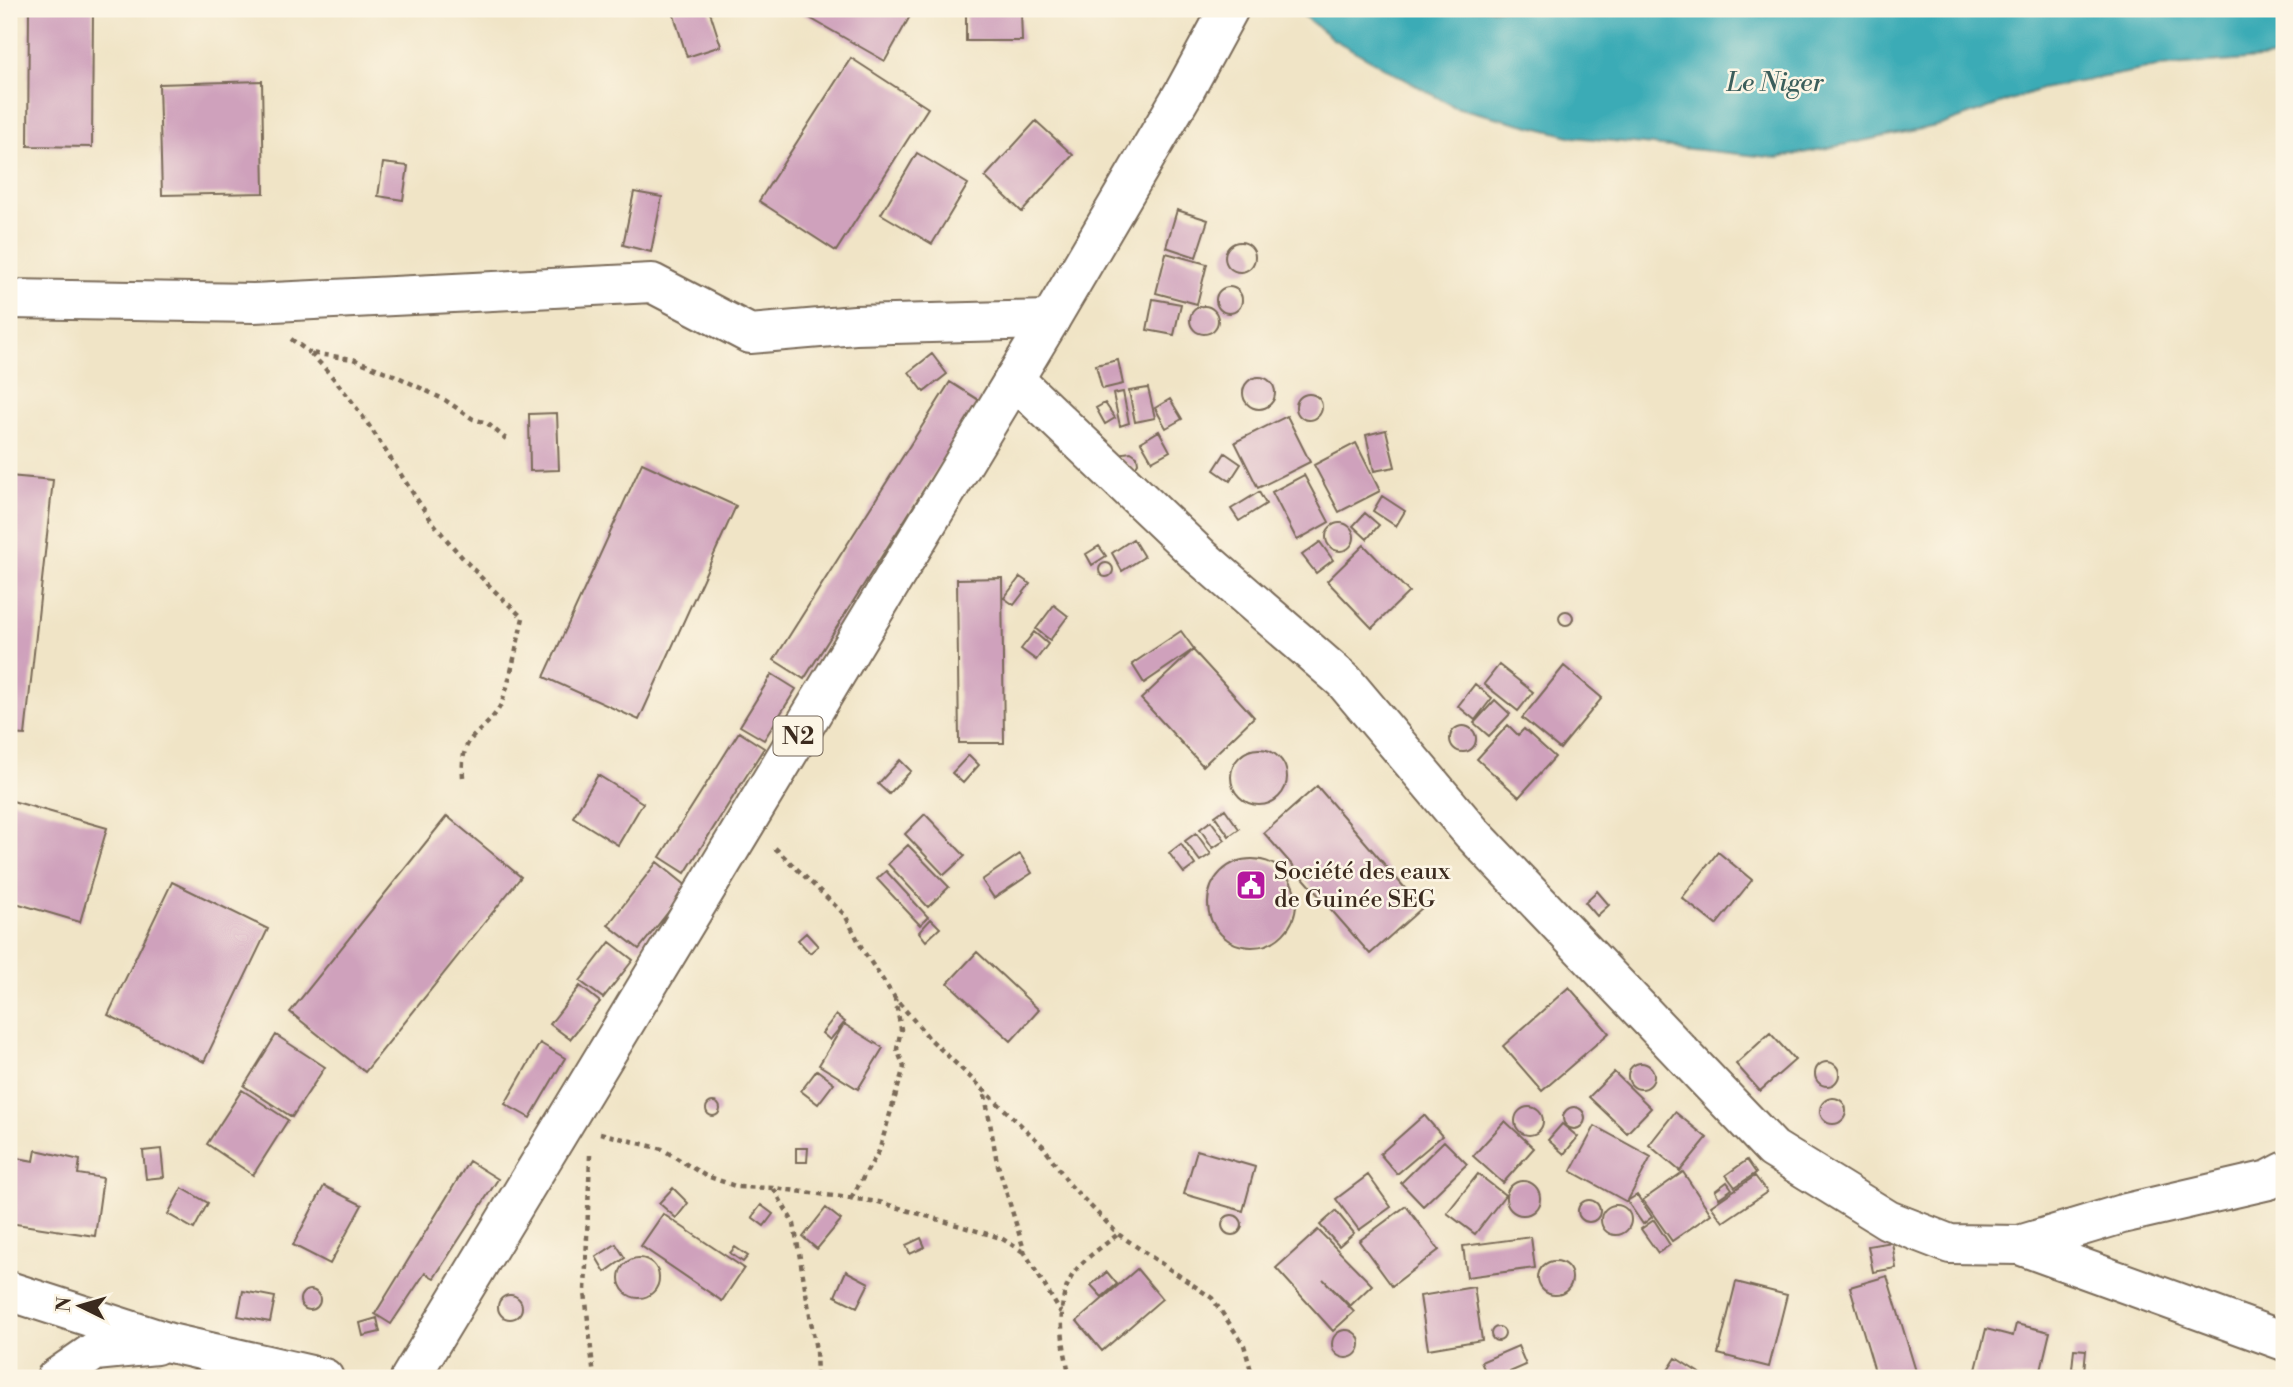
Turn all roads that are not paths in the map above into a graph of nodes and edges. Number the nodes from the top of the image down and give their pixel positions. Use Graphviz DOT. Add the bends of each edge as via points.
graph roads {
  1 [pos="1229,9"];
  2 [pos="9,299"];
  3 [pos="1050,320"];
  4 [pos="1014,379"];
  5 [pos="2284,1172"];
  6 [pos="2019,1245"];
  7 [pos="9,1291"];
  8 [pos="2284,1341"];
  9 [pos="170,1343"];
  10 [pos="55,1378"];
  11 [pos="324,1378"];
  12 [pos="410,1378"];
  1 -- 3 [label="main road, N2"];
  2 -- 3 [label="main road" via="254,303 652,283 750,334 855,325"];
  3 -- 4 [label="main road, N2"];
  4 -- 6 [label="main road" via="1201,557 1344,681 1472,832 1773,1149 1888,1220 1950,1244"];
  4 -- 12 [label="main road, N2"];
  5 -- 6 [label="main road" via="2269,1180 2122,1214"];
  6 -- 8 [label="main road"];
  7 -- 9 [label="main road"];
  9 -- 10 [label="main road" via="95,1351"];
  9 -- 11 [label="main road"];
}
